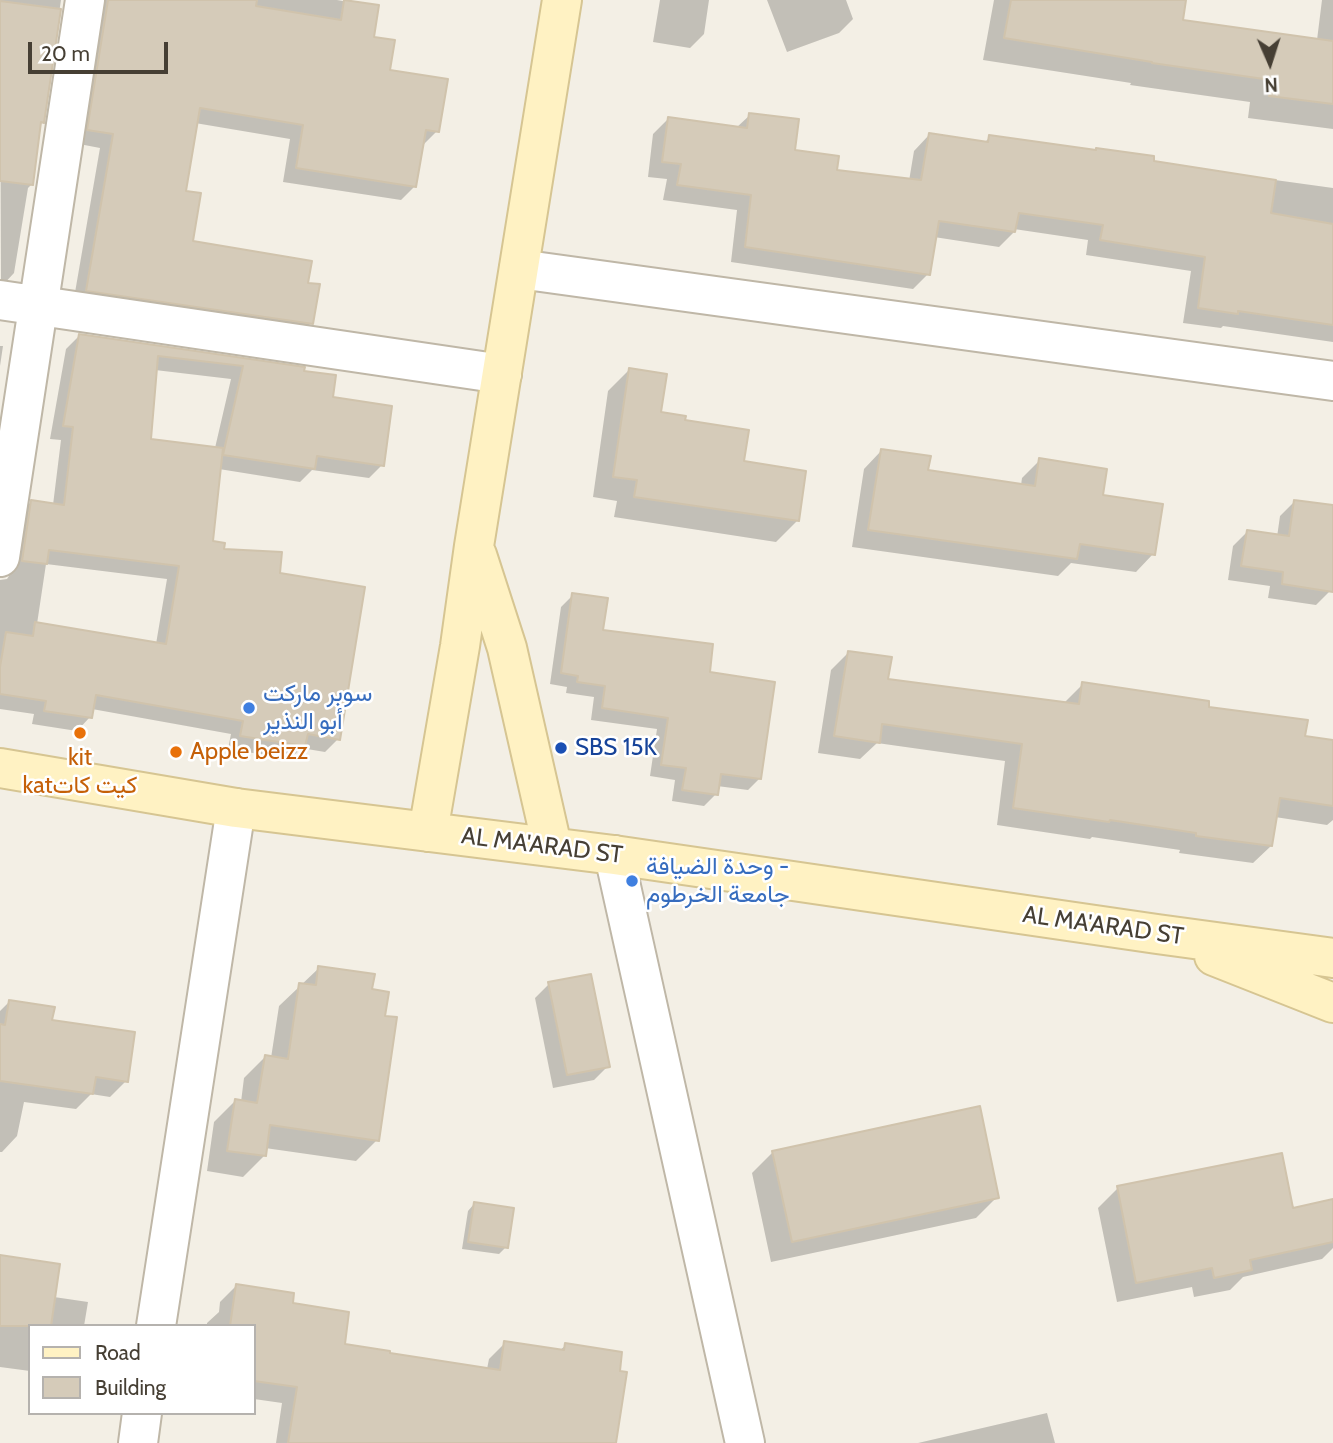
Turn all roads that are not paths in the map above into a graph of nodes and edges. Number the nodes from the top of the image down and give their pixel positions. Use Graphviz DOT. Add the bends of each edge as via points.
graph roads {
  1 [pos="85,0"];
  2 [pos="562,0"];
  3 [pos="519,269"];
  4 [pos="0,300"];
  5 [pos="39,307"];
  6 [pos="502,374"];
  7 [pos="1333,381"];
  8 [pos="474,546"];
  9 [pos="0,556"];
  10 [pos="0,768"];
  11 [pos="236,808"];
  12 [pos="428,832"];
  13 [pos="552,846"];
  14 [pos="614,855"];
  15 [pos="1157,934"];
  16 [pos="1333,958"];
  17 [pos="1333,1003"];
  18 [pos="156,1324"];
  19 [pos="142,1415"];
  20 [pos="138,1443"];
  21 [pos="745,1443"];
  1 -- 5 [label="street"];
  2 -- 3 [label="main road"];
  3 -- 6 [label="main road"];
  3 -- 7 [label="street"];
  4 -- 5 [label="street"];
  5 -- 6 [label="street"];
  5 -- 9 [label="street"];
  6 -- 8 [label="main road"];
  8 -- 12 [label="main road"];
  8 -- 13 [label="main road" via="507,648"];
  10 -- 11 [label="main road, AL MA'ARAD ST"];
  11 -- 12 [label="main road, AL MA'ARAD ST"];
  11 -- 18 [label="street"];
  12 -- 13 [label="main road, AL MA'ARAD ST"];
  13 -- 14 [label="main road, AL MA'ARAD ST"];
  14 -- 15 [label="main road, AL MA'ARAD ST"];
  14 -- 21 [label="street"];
  15 -- 16 [label="main road, AL MA'ARAD ST"];
  15 -- 17 [label="main road"];
  19 -- 20 [label="street"];
}
